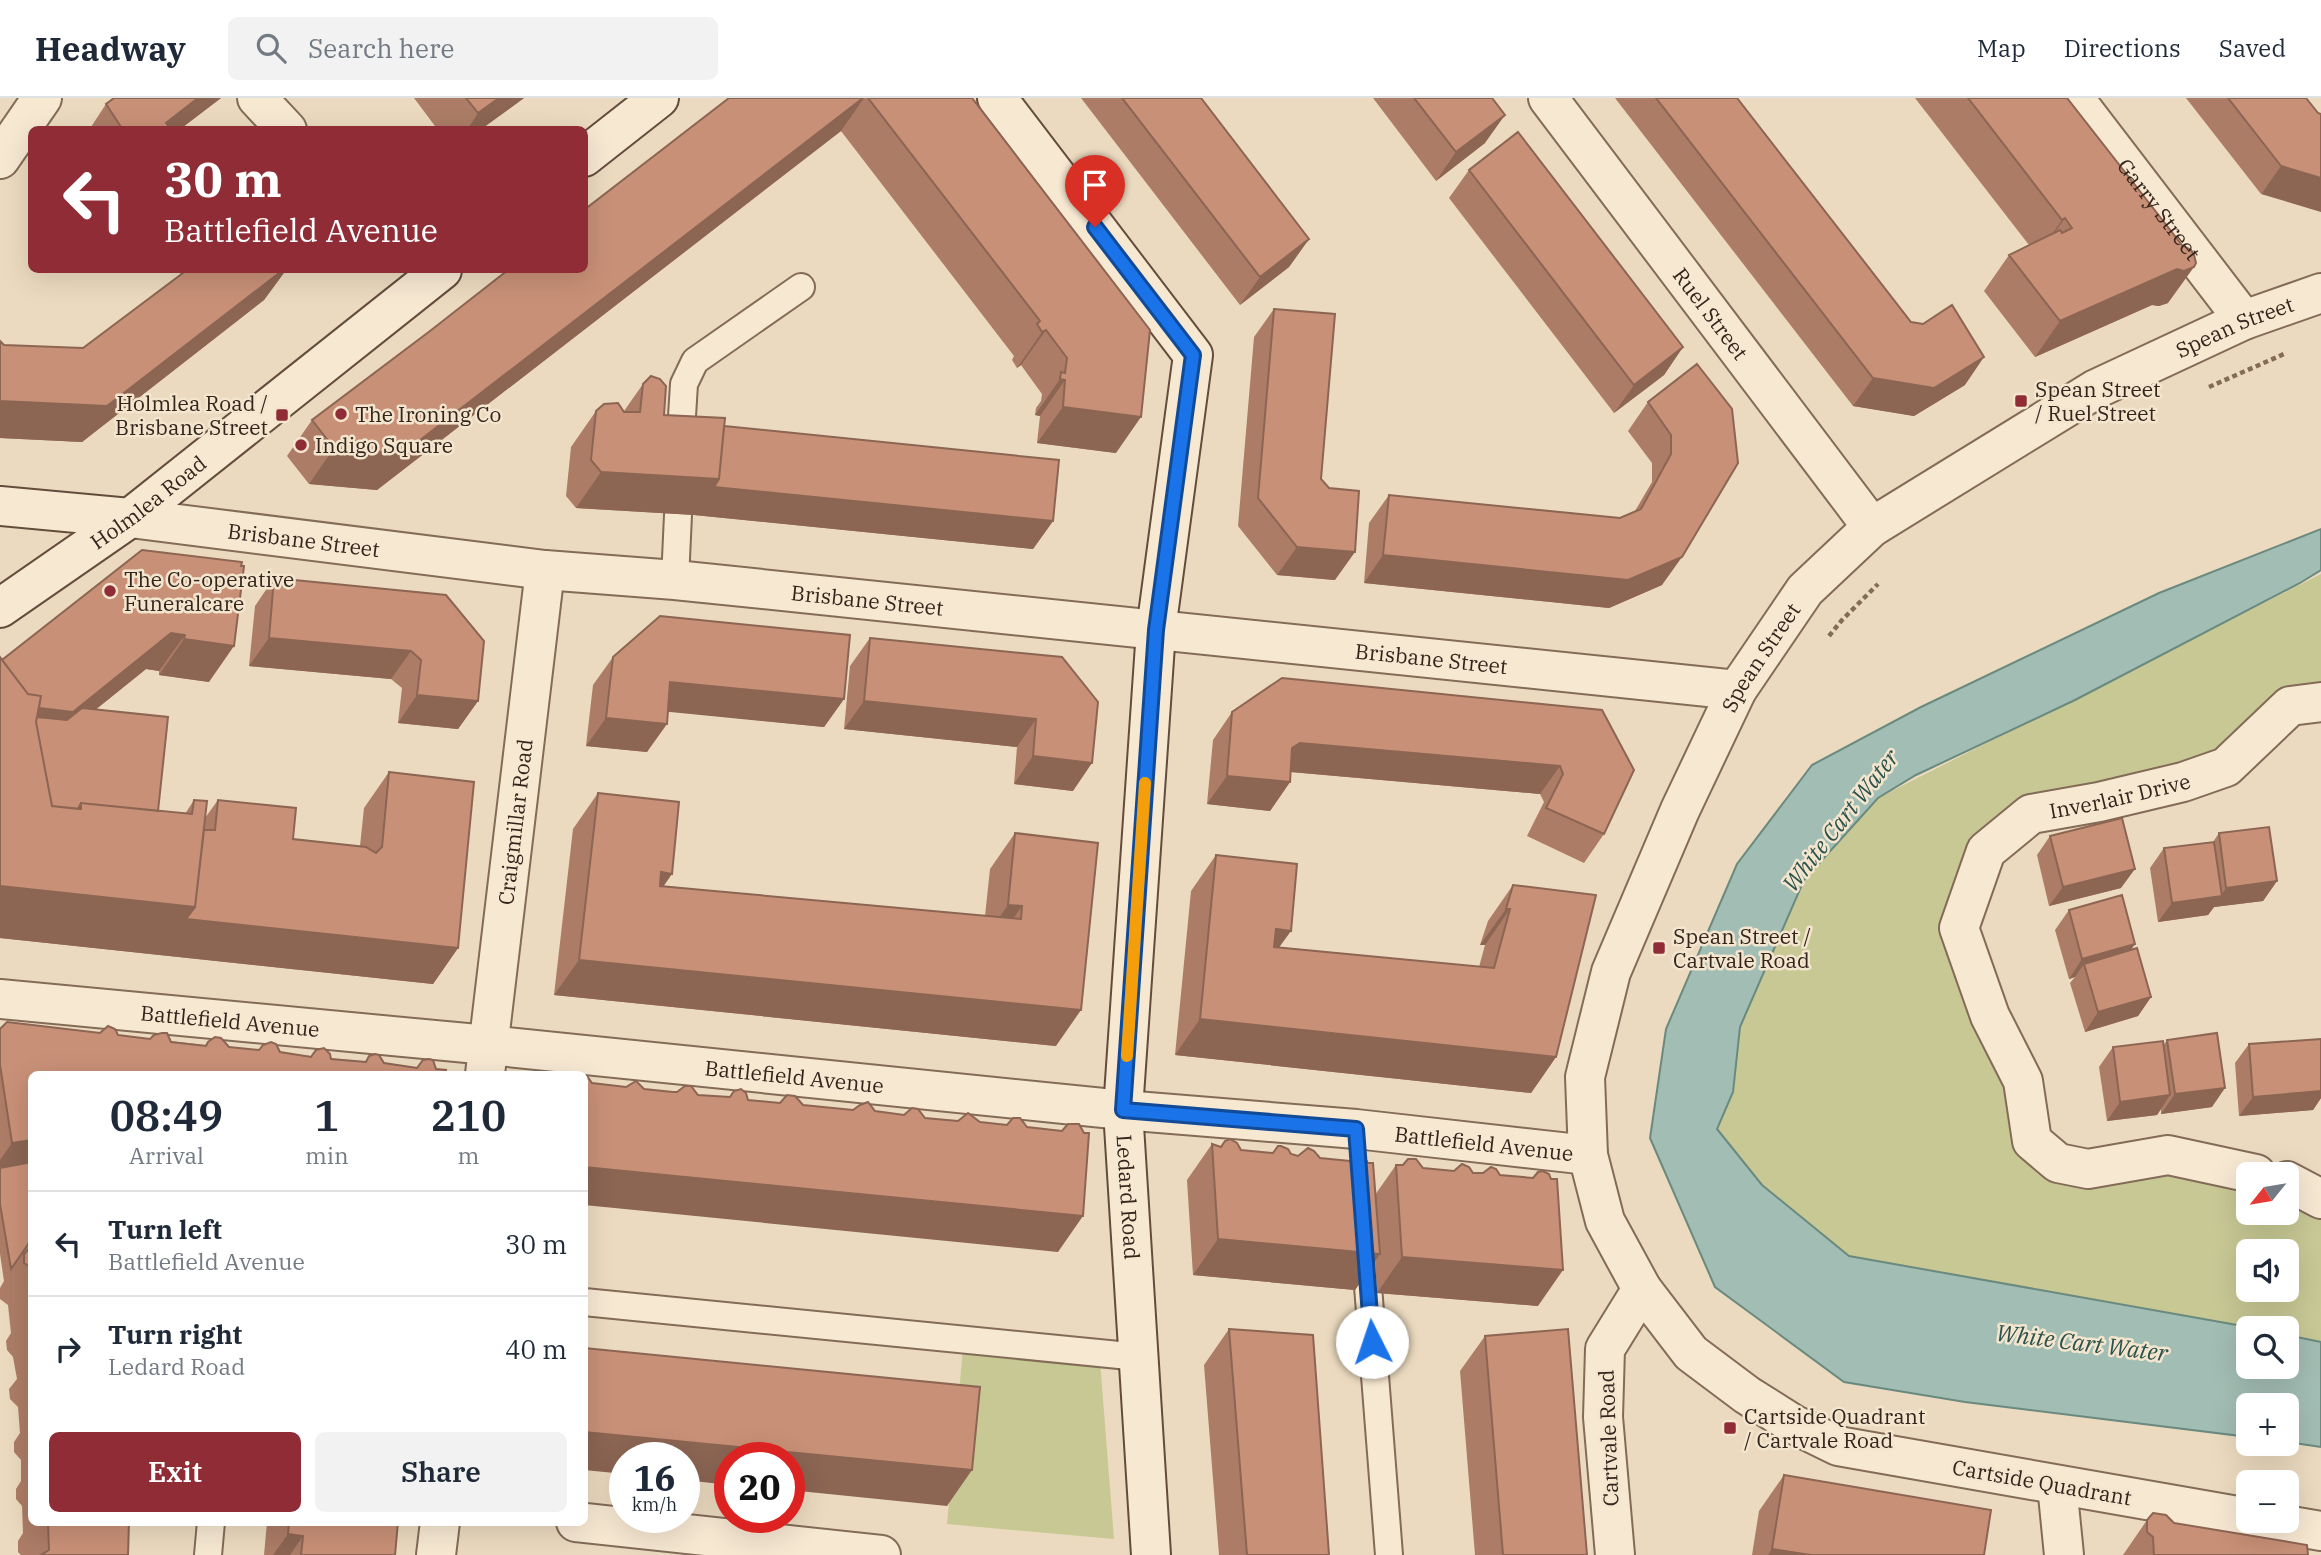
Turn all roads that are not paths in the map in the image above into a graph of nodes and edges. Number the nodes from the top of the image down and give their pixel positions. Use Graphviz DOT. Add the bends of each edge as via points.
graph roads {
  1 [pos="42,98"];
  2 [pos="257,98"];
  3 [pos="659,98"];
  4 [pos="997,98"];
  5 [pos="1548,98"];
  6 [pos="2074,98"];
  7 [pos="283,126"];
  8 [pos="588,154"];
  9 [pos="0,159"];
  10 [pos="425,274"];
  11 [pos="801,287"];
  12 [pos="2321,293"];
  13 [pos="2244,320"];
  14 [pos="680,448"];
  15 [pos="0,506"];
  16 [pos="678,514"];
  17 [pos="130,518"];
  18 [pos="1872,527"];
  19 [pos="545,569"];
  20 [pos="675,580"];
  21 [pos="0,608"];
  22 [pos="1156,630"];
  23 [pos="1737,690"];
  24 [pos="2321,702"];
  25 [pos="0,999"];
  26 [pos="486,1060"];
  27 [pos="1123,1110"];
  28 [pos="1588,1155"];
  29 [pos="2236,1170"];
  30 [pos="2300,1188"];
  31 [pos="2321,1199"];
  32 [pos="1362,1211"];
  33 [pos="1642,1289"];
  34 [pos="588,1302"];
  35 [pos="1139,1357"];
  36 [pos="2057,1485"];
  37 [pos="2236,1516"];
  38 [pos="588,1523"];
  39 [pos="211,1526"];
  40 [pos="440,1526"];
  41 [pos="2299,1527"];
  42 [pos="2321,1531"];
  43 [pos="208,1555"];
  44 [pos="436,1555"];
  45 [pos="881,1555"];
  46 [pos="1151,1555"];
  47 [pos="1389,1555"];
  48 [pos="1615,1555"];
  49 [pos="2064,1555"];
  1 -- 9 [label="street"];
  2 -- 7 [label="street"];
  3 -- 8 [label="street"];
  4 -- 22 [label="street, Ledard Road" via="1193,355"];
  5 -- 18 [label="street, Ruel Street"];
  6 -- 13 [label="street, Garry Street"];
  10 -- 17 [label="street, Holmlea Road"];
  11 -- 14 [label="lane" via="695,360 684,384"];
  12 -- 13 [label="street, Spean Street"];
  13 -- 18 [label="street, Spean Street" via="2096,389"];
  15 -- 17 [label="street, Brisbane Street"];
  16 -- 20 [label="lane"];
  17 -- 19 [label="street, Brisbane Street"];
  17 -- 21 [label="street, Holmlea Road"];
  18 -- 23 [label="street, Spean Street" via="1805,590"];
  19 -- 20 [label="street, Brisbane Street"];
  19 -- 26 [label="street, Craigmillar Road"];
  20 -- 22 [label="street, Brisbane Street"];
  22 -- 23 [label="street, Brisbane Street"];
  22 -- 27 [label="street, Ledard Road"];
  23 -- 28 [label="street, Spean Street" via="1611,972 1585,1077"];
  24 -- 29 [label="street, Inverlair Drive" via="2290,706 2226,767 2183,782 2031,814 1986,851 1959,928 1990,1016 2024,1082 2032,1142 2058,1163 2088,1169 2168,1155"];
  25 -- 26 [label="street, Battlefield Avenue"];
  26 -- 27 [label="street, Battlefield Avenue"];
  27 -- 28 [label="street, Battlefield Avenue" via="1357,1142"];
  27 -- 35 [label="street, Ledard Road"];
  28 -- 33 [label="street, Spean Street" via="1605,1221"];
  30 -- 31 [label="street"];
  32 -- 47 [label="lane"];
  33 -- 36 [label="street, Cartside Quadrant" via="1691,1353 1747,1395 1838,1446"];
  33 -- 48 [label="street, Cartvale Road" via="1605,1349 1603,1417"];
  34 -- 35 [label="lane"];
  35 -- 46 [label="street, Ledard Road"];
  36 -- 37 [label="street, Cartside Quadrant"];
  36 -- 49 [label="street"];
  38 -- 45 [label="street"];
  39 -- 43 [label="lane"];
  40 -- 44 [label="street"];
  41 -- 42 [label="street"];
}
